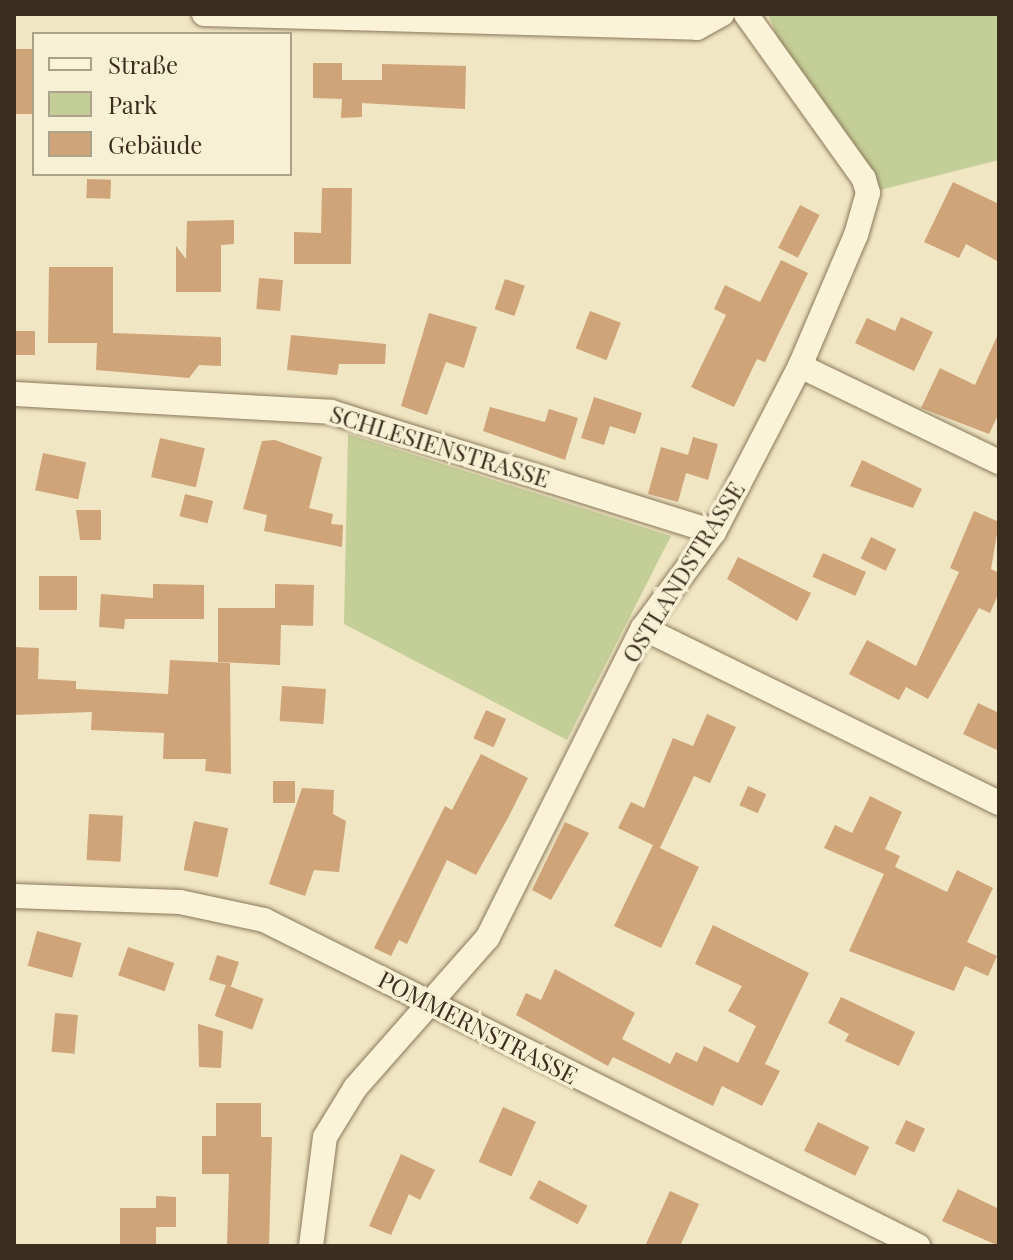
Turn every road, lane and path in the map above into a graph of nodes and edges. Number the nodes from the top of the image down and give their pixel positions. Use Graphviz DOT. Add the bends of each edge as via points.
graph roads {
  1 [pos="204,14"];
  2 [pos="722,14"];
  3 [pos="746,14"];
  4 [pos="446,19"];
  5 [pos="800,366"];
  6 [pos="14,394"];
  7 [pos="999,462"];
  8 [pos="714,532"];
  9 [pos="643,628"];
  10 [pos="999,803"];
  11 [pos="14,896"];
  12 [pos="430,1004"];
  13 [pos="311,1246"];
  14 [pos="918,1246"];
  1 -- 4 [label="street"];
  2 -- 4 [label="street" via="697,28"];
  3 -- 5 [label="street, OSTLANDSTRASSE" via="868,193"];
  5 -- 7 [label="street"];
  5 -- 8 [label="street, OSTLANDSTRASSE"];
  6 -- 8 [label="street, SCHLESIENSTRASSE" via="331,412"];
  8 -- 9 [label="street, OSTLANDSTRASSE"];
  9 -- 10 [label="street"];
  9 -- 12 [label="street, OSTLANDSTRASSE" via="488,937"];
  11 -- 12 [label="street, POMMERNSTRASSE" via="180,902 239,913"];
  12 -- 13 [label="street, OSTLANDSTRASSE" via="355,1088 325,1137"];
  12 -- 14 [label="street, POMMERNSTRASSE"];
}
